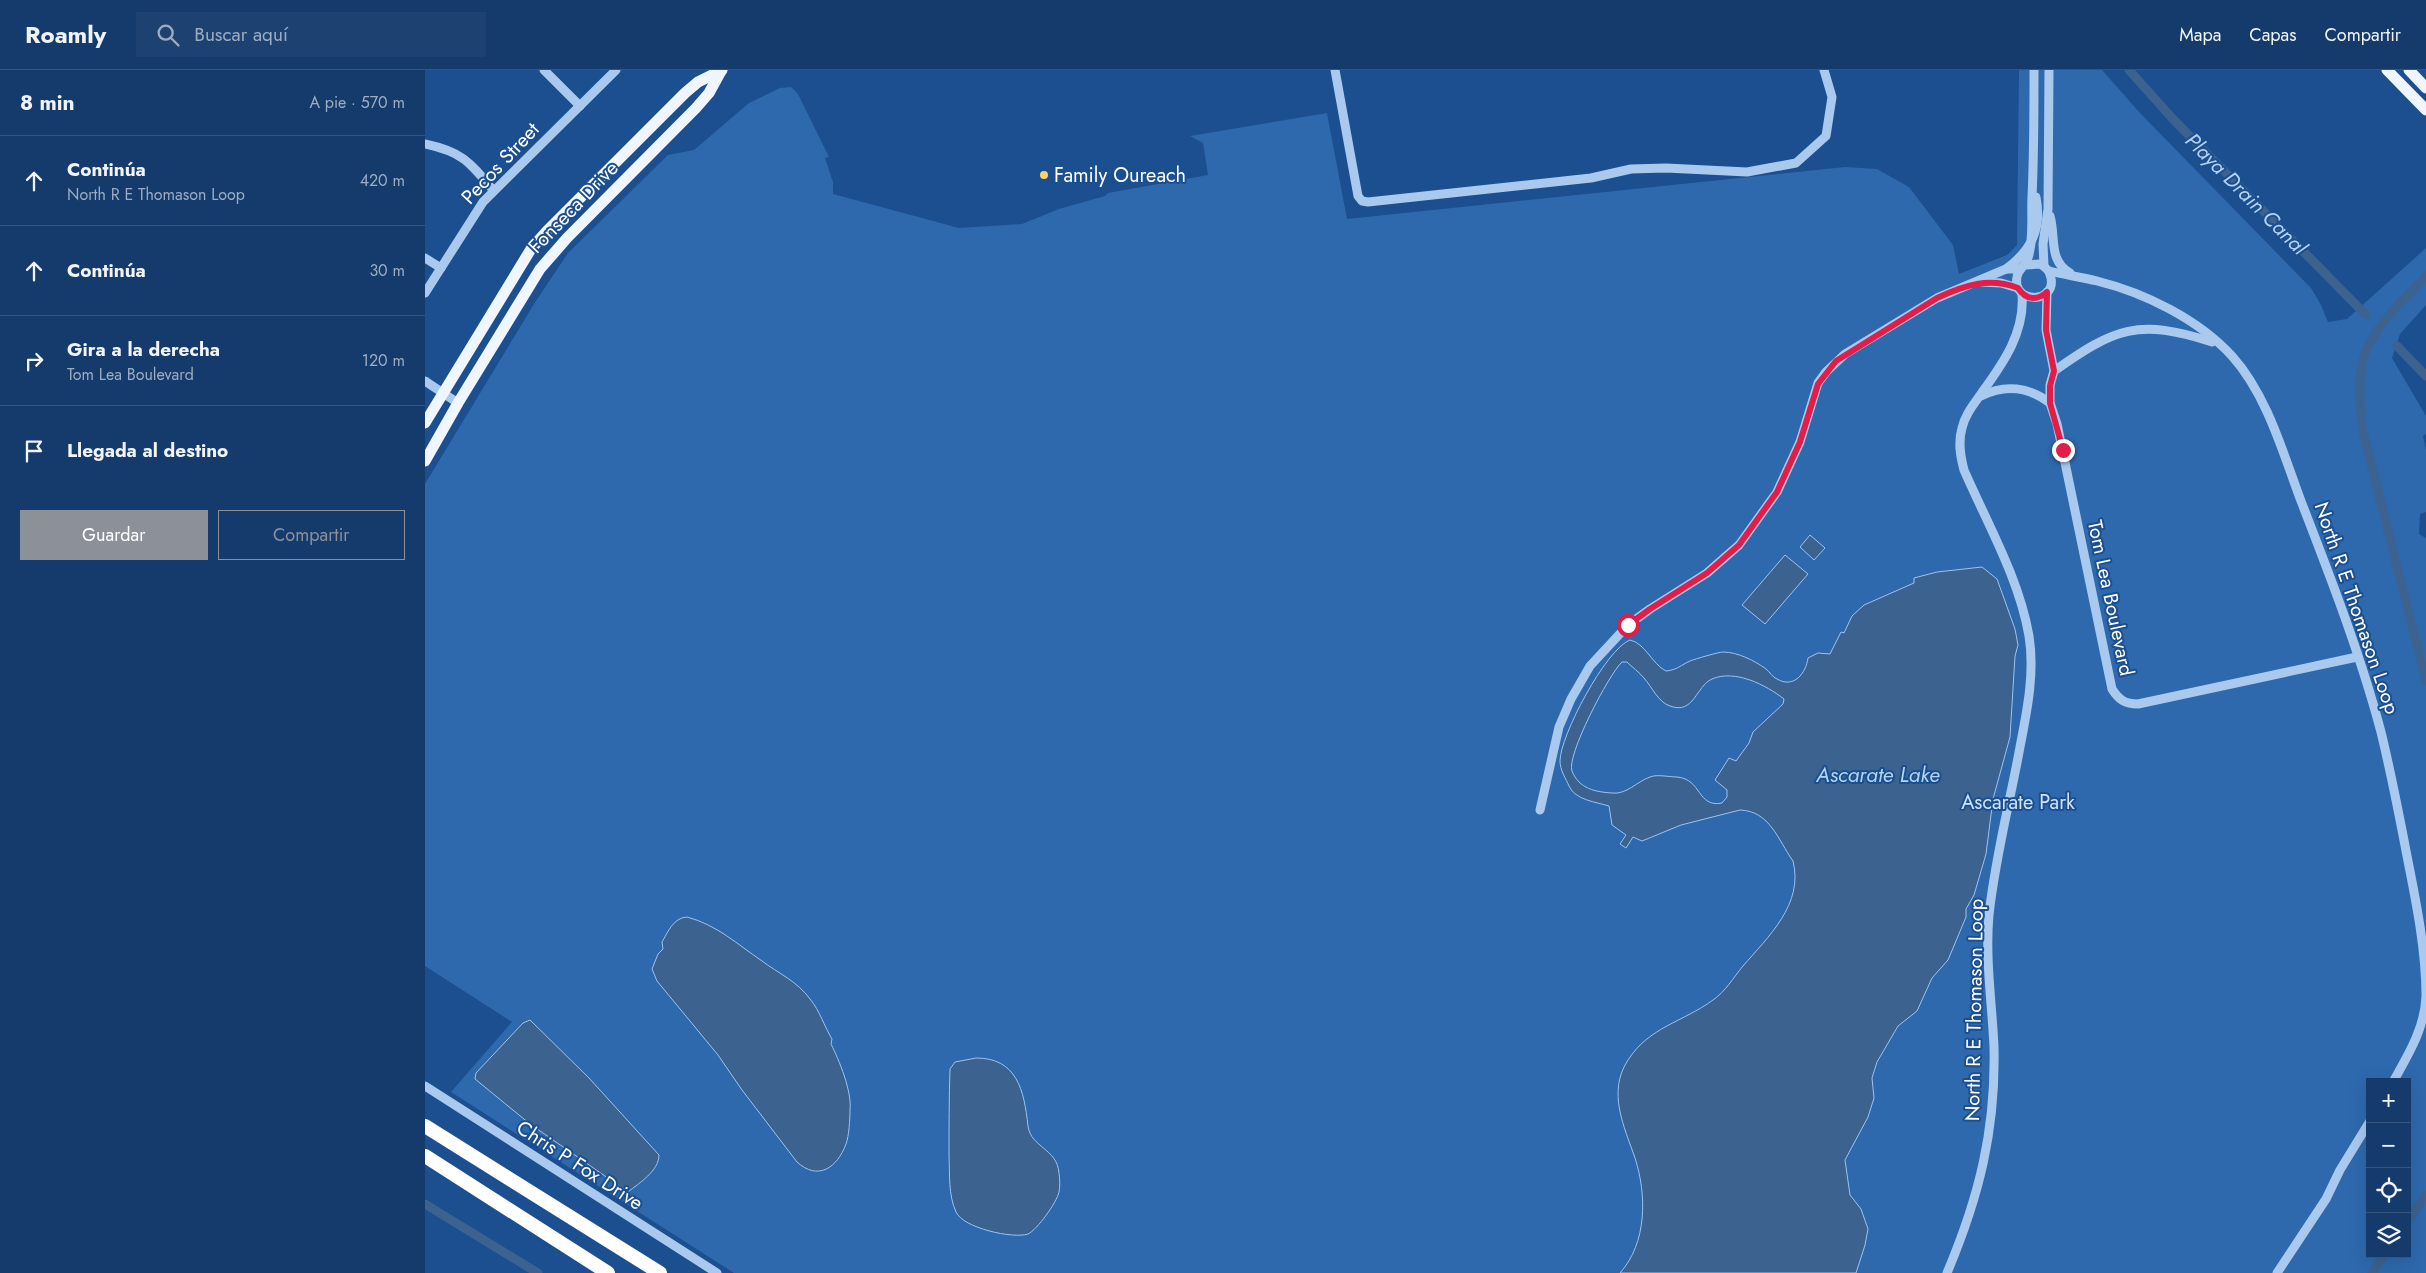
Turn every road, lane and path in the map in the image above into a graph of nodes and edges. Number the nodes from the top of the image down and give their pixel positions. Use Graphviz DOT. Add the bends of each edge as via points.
graph roads {
  1 [pos="544,70"];
  2 [pos="616,70"];
  3 [pos="722,70"];
  4 [pos="1335,70"];
  5 [pos="1824,70"];
  6 [pos="2034,70"];
  7 [pos="2049,70"];
  8 [pos="2387,70"];
  9 [pos="2409,70"];
  10 [pos="2426,88"];
  11 [pos="579,106"];
  12 [pos="2426,110"];
  13 [pos="2034,120"];
  14 [pos="2048,120"];
  15 [pos="425,144"];
  16 [pos="493,190"];
  17 [pos="2048,209"];
  18 [pos="2031,241"];
  19 [pos="425,258"];
  20 [pos="2023,267"];
  21 [pos="441,268"];
  22 [pos="2047,269"];
  23 [pos="2006,270"];
  24 [pos="2082,278"];
  25 [pos="1978,282"];
  26 [pos="2020,291"];
  27 [pos="2047,292"];
  28 [pos="425,293"];
  29 [pos="2217,343"];
  30 [pos="2054,371"];
  31 [pos="425,381"];
  32 [pos="442,392"];
  33 [pos="1979,397"];
  34 [pos="458,403"];
  35 [pos="2050,403"];
  36 [pos="425,423"];
  37 [pos="425,461"];
  38 [pos="2357,657"];
  39 [pos="1540,810"];
  40 [pos="2395,1078"];
  41 [pos="425,1086"];
  42 [pos="2369,1123"];
  43 [pos="427,1127"];
  44 [pos="425,1156"];
  45 [pos="608,1273"];
  46 [pos="660,1273"];
  47 [pos="717,1273"];
  48 [pos="1947,1273"];
  49 [pos="2277,1273"];
  1 -- 11 [label="street"];
  2 -- 11 [label="street, Pecos Street"];
  3 -- 32 [label="main road, Fonseca Drive" via="685,93 547,230 520,265"];
  3 -- 34 [label="main road, Fonseca Drive" via="696,108 550,256"];
  4 -- 5 [label="street" via="1358,196 1361,201 1369,202 1583,179 1631,169 1747,172 1796,163 1826,136 1832,97"];
  6 -- 13 [label="street"];
  7 -- 14 [label="street"];
  8 -- 12 [label="main road"];
  9 -- 10 [label="main road"];
  11 -- 16 [label="street, Pecos Street"];
  13 -- 14 [label="street"];
  13 -- 18 [label="street"];
  14 -- 17 [label="street"];
  15 -- 16 [label="street" via="458,153"];
  16 -- 21 [label="street, Pecos Street"];
  17 -- 22 [label="street" via="2043,244"];
  17 -- 24 [label="street" via="2054,229 2057,262"];
  18 -- 20 [label="street"];
  18 -- 23 [label="street" via="2024,255"];
  19 -- 21 [label="street"];
  20 -- 22 [label="street" via="2035,263"];
  20 -- 23 [label="street"];
  20 -- 26 [label="street" via="2016,279"];
  21 -- 28 [label="street, Pecos Street"];
  22 -- 24 [label="street, North R E Thomason Loop"];
  22 -- 27 [label="street" via="2052,282"];
  23 -- 25 [label="street"];
  24 -- 29 [label="street, North R E Thomason Loop" via="2122,288 2154,302 2193,323"];
  25 -- 26 [label="street" via="2001,283"];
  25 -- 39 [label="street" via="1937,298 1845,354 1826,372 1818,384 1800,442 1777,492 1739,545 1707,573 1628,625 1590,666 1559,727"];
  26 -- 27 [label="street" via="2032,298"];
  26 -- 33 [label="street, North R E Thomason Loop" via="2021,324 2015,340"];
  27 -- 30 [label="street, Tom Lea Boulevard" via="2046,330"];
  29 -- 30 [label="street" via="2167,330 2122,331 2094,343"];
  29 -- 38 [label="street, North R E Thomason Loop" via="2243,370 2261,402 2320,551"];
  30 -- 35 [label="street, Tom Lea Boulevard"];
  31 -- 32 [label="street"];
  32 -- 34 [label="street"];
  32 -- 36 [label="main road, Fonseca Drive"];
  33 -- 35 [label="street" via="1996,390 2016,388 2040,395"];
  33 -- 48 [label="street, North R E Thomason Loop" via="1962,427 1960,455 2022,607 2029,635 2031,670 2026,720 1989,914 1994,1049 1991,1127 1982,1172"];
  34 -- 37 [label="main road, Fonseca Drive"];
  35 -- 38 [label="street, Tom Lea Boulevard" via="2059,432 2112,689 2118,698 2138,704"];
  38 -- 40 [label="street, North R E Thomason Loop" via="2393,783 2412,881 2425,978 2423,1016 2415,1042"];
  41 -- 47 [label="street, Chris P Fox Drive"];
  42 -- 49 [label="street" via="2326,1199"];
  43 -- 46 [label="highway"];
  44 -- 45 [label="highway"];
}
